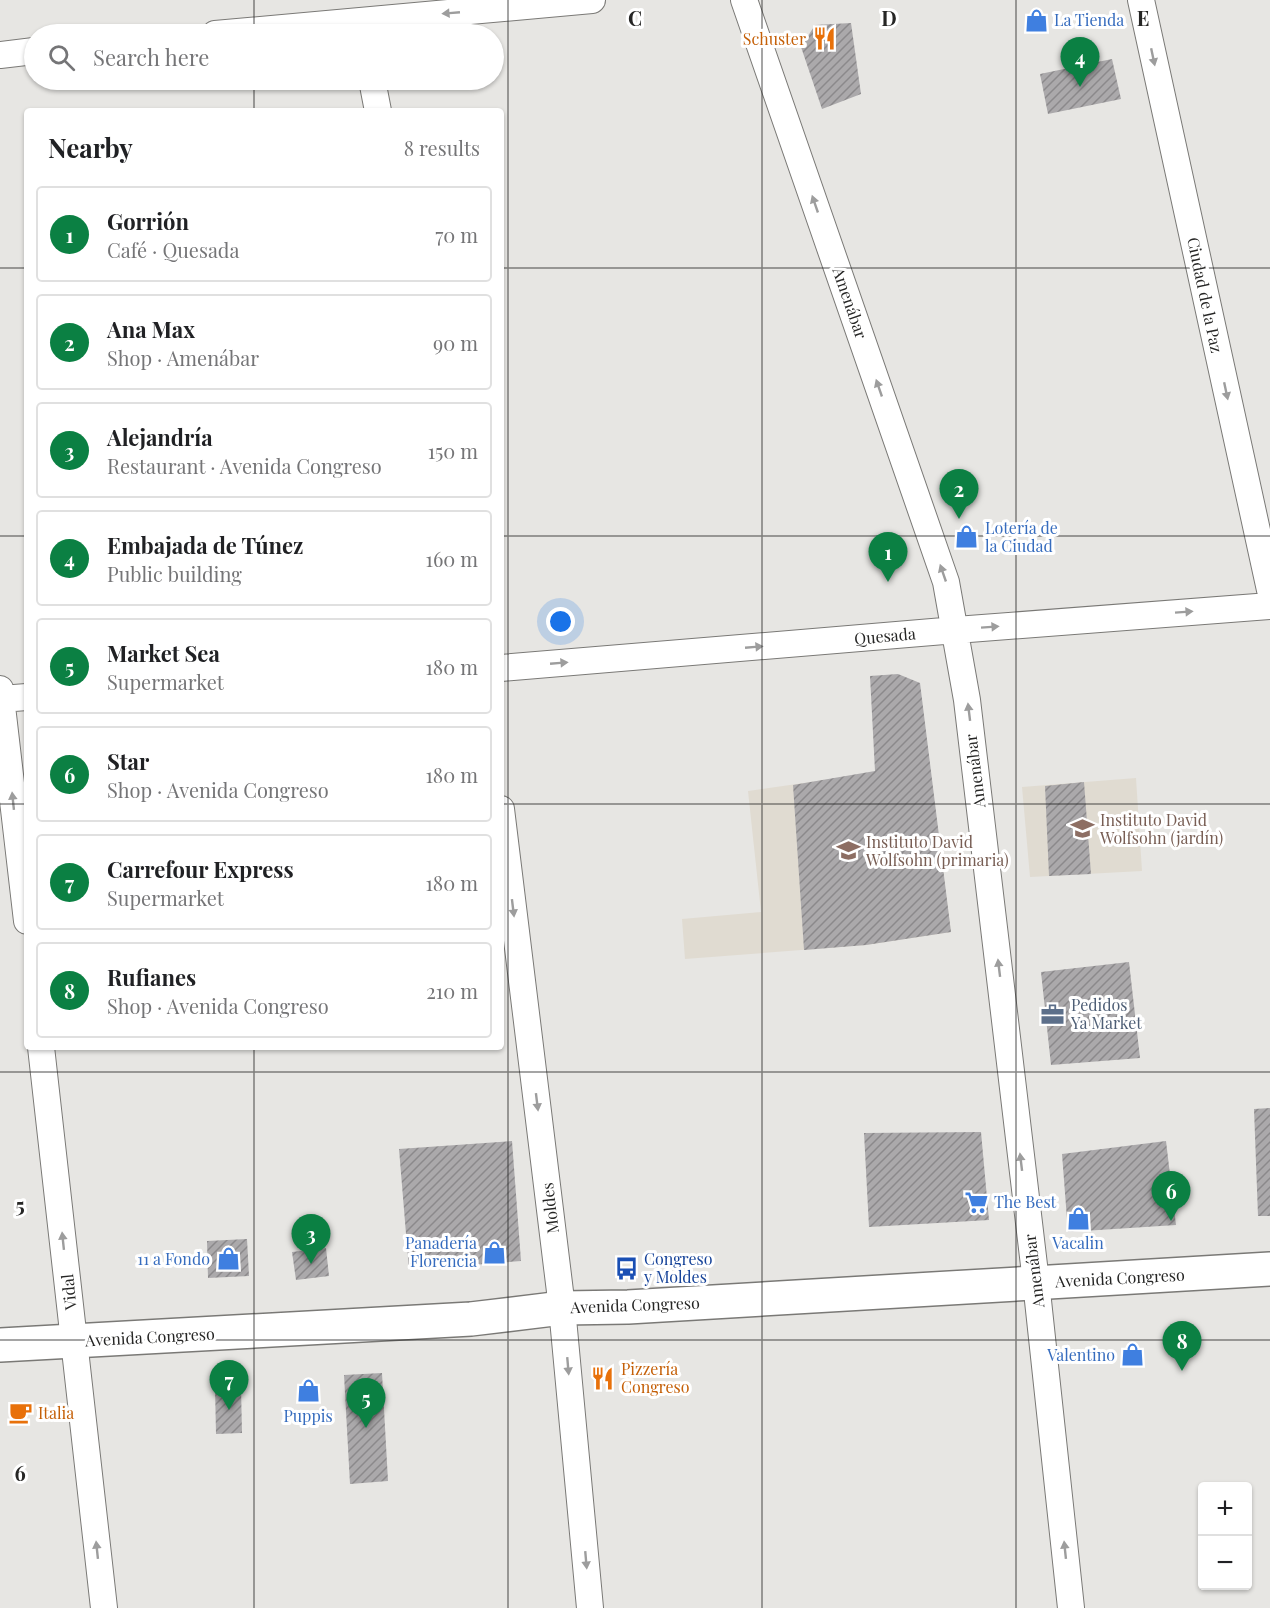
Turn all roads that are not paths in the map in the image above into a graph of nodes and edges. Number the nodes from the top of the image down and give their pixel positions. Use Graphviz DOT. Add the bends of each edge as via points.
graph roads {
  1 [pos="592,0"];
  2 [pos="744,0"];
  3 [pos="1141,0"];
  4 [pos="360,18"];
  5 [pos="306,24"];
  6 [pos="24,52"];
  7 [pos="0,55"];
  8 [pos="374,90"];
  9 [pos="377,108"];
  10 [pos="1270,590"];
  11 [pos="1270,606"];
  12 [pos="956,630"];
  13 [pos="504,668"];
  14 [pos="1,696"];
  15 [pos="24,697"];
  16 [pos="504,834"];
  17 [pos="24,895"];
  18 [pos="41,1050"];
  19 [pos="1270,1269"];
  20 [pos="1036,1282"];
  21 [pos="562,1308"];
  22 [pos="74,1341"];
  23 [pos="0,1345"];
  24 [pos="104,1608"];
  25 [pos="590,1608"];
  26 [pos="1071,1608"];
  1 -- 4 [label="street, one-way"];
  12 -- 2 [label="street, Amenábar, one-way" via="946,582"];
  3 -- 10 [label="street, Ciudad de la Paz, one-way"];
  4 -- 5 [label="street"];
  6 -- 7 [label="street"];
  8 -- 9 [label="street"];
  12 -- 11 [label="street, Quesada, one-way"];
  13 -- 12 [label="street, Quesada, one-way"];
  20 -- 12 [label="street, Amenábar, one-way"];
  14 -- 15 [label="street"];
  17 -- 14 [label="street, one-way"];
  16 -- 21 [label="street, Moldes, one-way"];
  22 -- 18 [label="street, Vidal, one-way"];
  19 -- 20 [label="main road, Avenida Congreso"];
  20 -- 21 [label="main road, Avenida Congreso"];
  26 -- 20 [label="street, Amenábar, one-way"];
  21 -- 22 [label="main road, Avenida Congreso" via="471,1319"];
  21 -- 25 [label="street, Moldes, one-way"];
  22 -- 23 [label="main road, Avenida Congreso"];
  24 -- 22 [label="street, Vidal, one-way"];
}
